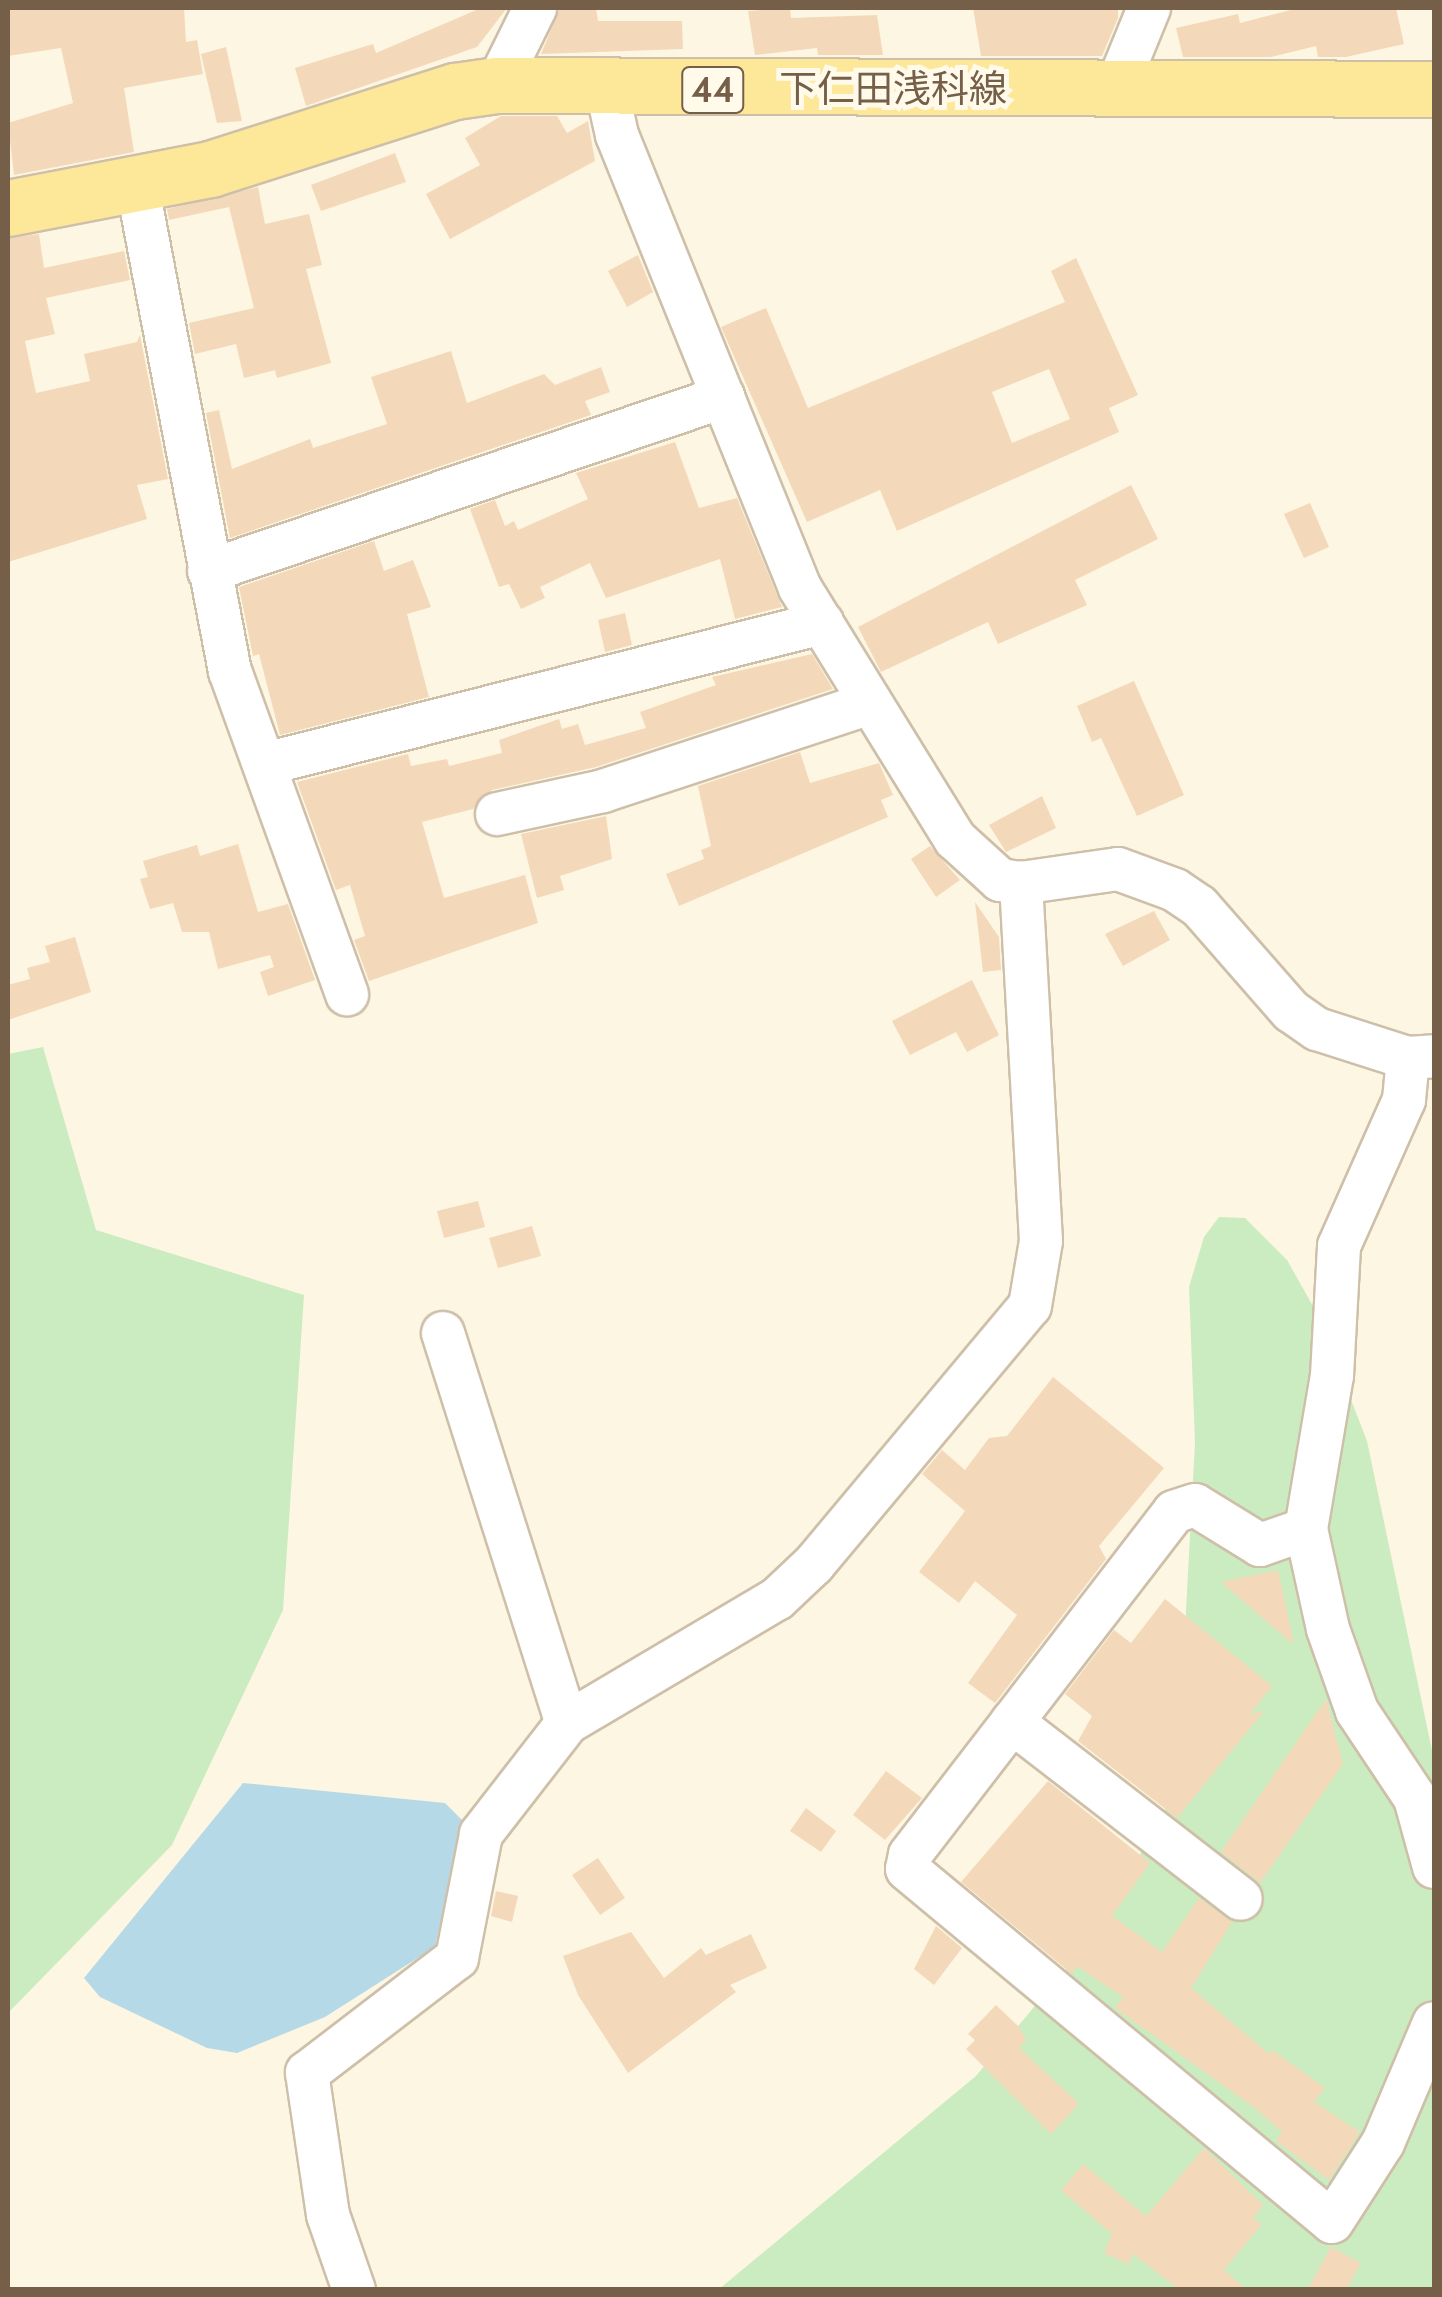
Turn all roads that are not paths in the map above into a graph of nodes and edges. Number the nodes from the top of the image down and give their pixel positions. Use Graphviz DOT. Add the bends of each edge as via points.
graph roads {
  1 [pos="536,8"];
  2 [pos="1149,8"];
  3 [pos="497,86"];
  4 [pos="1116,89"];
  5 [pos="1434,89"];
  6 [pos="607,90"];
  7 [pos="137,184"];
  8 [pos="8,208"];
  9 [pos="723,398"];
  10 [pos="210,571"];
  11 [pos="822,623"];
  12 [pos="870,704"];
  13 [pos="265,764"];
  14 [pos="497,814"];
  15 [pos="1021,883"];
  16 [pos="347,994"];
  17 [pos="1421,1057"];
  18 [pos="443,1333"];
  19 [pos="1306,1529"];
  20 [pos="1012,1722"];
  21 [pos="567,1723"];
  22 [pos="1434,1867"];
  23 [pos="1241,1899"];
  24 [pos="1434,2024"];
  25 [pos="354,2290"];
  1 -- 3 [label="street"];
  2 -- 4 [label="street"];
  3 -- 6 [label="main road, 下仁田浅科線 / 44"];
  3 -- 7 [label="main road, 下仁田浅科線 / 44" via="455,91 289,148"];
  4 -- 5 [label="main road, 下仁田浅科線 / 44"];
  4 -- 6 [label="main road, 下仁田浅科線 / 44"];
  6 -- 9 [label="street" via="616,135"];
  7 -- 8 [label="main road, 下仁田浅科線 / 44"];
  7 -- 10 [label="street"];
  9 -- 10 [label="street"];
  9 -- 11 [label="street" via="800,588"];
  10 -- 13 [label="street" via="230,671"];
  11 -- 12 [label="street"];
  11 -- 13 [label="street"];
  12 -- 14 [label="street" via="603,791"];
  12 -- 15 [label="street" via="954,839 1000,880"];
  13 -- 16 [label="street"];
  15 -- 17 [label="street" via="1084,870 1118,869 1148,878 1199,906 1291,1011 1317,1029"];
  15 -- 21 [label="street" via="1041,1241 1030,1306 814,1564 777,1599"];
  17 -- 19 [label="street" via="1339,1246 1332,1376"];
  18 -- 21 [label="street"];
  19 -- 20 [label="street" via="1260,1545 1194,1505 1174,1512"];
  19 -- 22 [label="street" via="1328,1629 1357,1711 1415,1798"];
  20 -- 23 [label="street"];
  20 -- 24 [label="street" via="910,1855 907,1869 914,1881 1332,2222 1383,2142"];
  21 -- 25 [label="street" via="481,1834 457,1958 308,2073 328,2215"];
}
